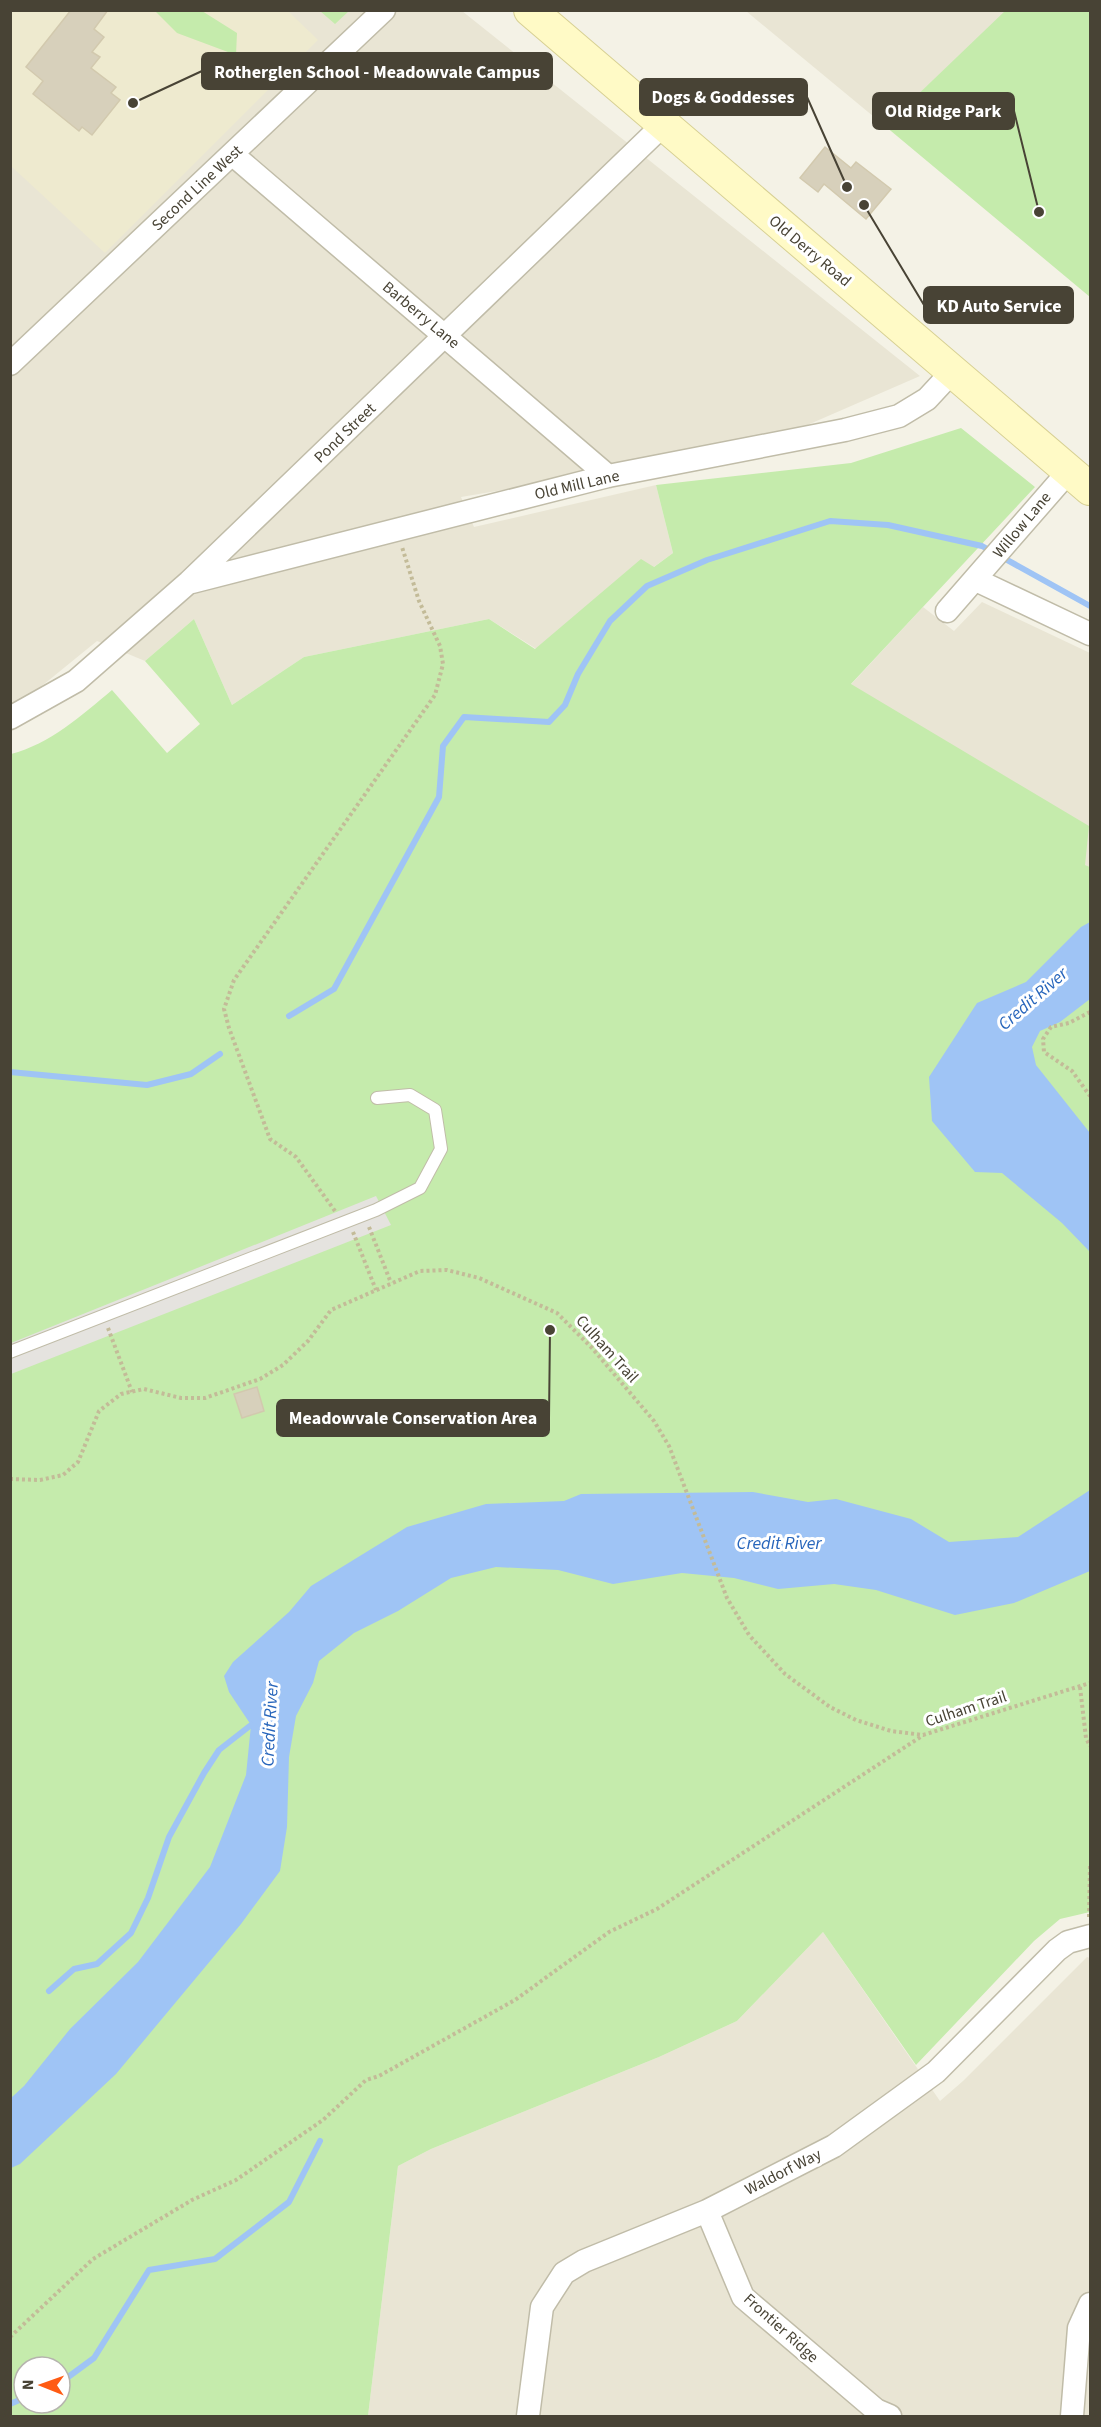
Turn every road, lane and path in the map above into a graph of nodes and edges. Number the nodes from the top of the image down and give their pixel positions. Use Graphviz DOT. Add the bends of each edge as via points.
graph roads {
  1 [pos="384,10"];
  2 [pos="530,10"];
  3 [pos="662,126"];
  4 [pos="232,154"];
  5 [pos="446,336"];
  6 [pos="10,364"];
  7 [pos="952,371"];
  8 [pos="608,476"];
  9 [pos="1080,480"];
  10 [pos="397,528"];
  11 [pos="988,566"];
  12 [pos="189,582"];
  13 [pos="947,611"];
  14 [pos="1090,634"];
  15 [pos="10,718"];
  16 [pos="1090,1012"];
  17 [pos="1090,1096"];
  18 [pos="377,1098"];
  19 [pos="365,1215"];
  20 [pos="347,1222"];
  21 [pos="391,1283"];
  22 [pos="376,1290"];
  23 [pos="104,1316"];
  24 [pos="10,1352"];
  25 [pos="132,1392"];
  26 [pos="10,1479"];
  27 [pos="1090,1683"];
  28 [pos="1080,1687"];
  29 [pos="923,1736"];
  30 [pos="1090,1746"];
  31 [pos="1090,1866"];
  32 [pos="1090,1936"];
  33 [pos="707,2211"];
  34 [pos="1090,2304"];
  35 [pos="10,2337"];
  36 [pos="528,2416"];
  37 [pos="890,2416"];
  38 [pos="1072,2416"];
  1 -- 4 [label="street, Second Line West"];
  2 -- 3 [label="street, Old Derry Road"];
  3 -- 5 [label="street, Pond Street"];
  3 -- 7 [label="street, Old Derry Road"];
  4 -- 5 [label="street, Barberry Lane"];
  4 -- 6 [label="street, Second Line West"];
  5 -- 8 [label="street, Barberry Lane"];
  5 -- 12 [label="street, Pond Street"];
  7 -- 8 [label="street, Old Mill Lane" via="927,399 899,416"];
  7 -- 9 [label="street, Old Derry Road"];
  8 -- 10 [label="street, Old Mill Lane"];
  9 -- 11 [label="street, Willow Lane"];
  10 -- 12 [label="street, Old Mill Lane"];
  10 -- 20 [label="path" via="410,576 440,646 443,664 435,695 234,980 224,1009 270,1139 296,1157"];
  11 -- 13 [label="street, Willow Lane"];
  11 -- 14 [label="street"];
  12 -- 15 [label="street, Pond Street" via="76,681"];
  16 -- 17 [label="path" via="1051,1027 1043,1040 1044,1052 1071,1071"];
  18 -- 19 [label="lane" via="410,1095 435,1110 441,1149 420,1188"];
  19 -- 20 [label="lane"];
  19 -- 21 [label="path"];
  20 -- 22 [label="path"];
  20 -- 23 [label="lane"];
  21 -- 22 [label="path, Culham Trail"];
  21 -- 29 [label="path, Culham Trail" via="420,1271 447,1270 479,1278 557,1313 654,1421 669,1446 726,1598 749,1635 785,1674 830,1707 891,1731"];
  22 -- 25 [label="path, Culham Trail" via="331,1310 308,1341 283,1365 260,1379 205,1398 181,1398 144,1389"];
  23 -- 24 [label="lane"];
  23 -- 25 [label="path"];
  25 -- 26 [label="path" via="99,1411 78,1462 63,1475 40,1480"];
  27 -- 28 [label="path, Culham Trail"];
  28 -- 29 [label="path, Culham Trail"];
  28 -- 30 [label="path"];
  29 -- 35 [label="path" via="657,1910 609,1932 515,2000 366,2080 323,2120 236,2180 192,2200 93,2259"];
  31 -- 32 [label="path"];
  32 -- 33 [label="street, Waldorf Way" via="1068,1942 1058,1950 936,2072 834,2146"];
  33 -- 36 [label="street, Waldorf Way" via="584,2261 564,2273 542,2307"];
  33 -- 37 [label="street, Frontier Ridge" via="743,2297 876,2410"];
  34 -- 38 [label="street" via="1079,2328"];
}
